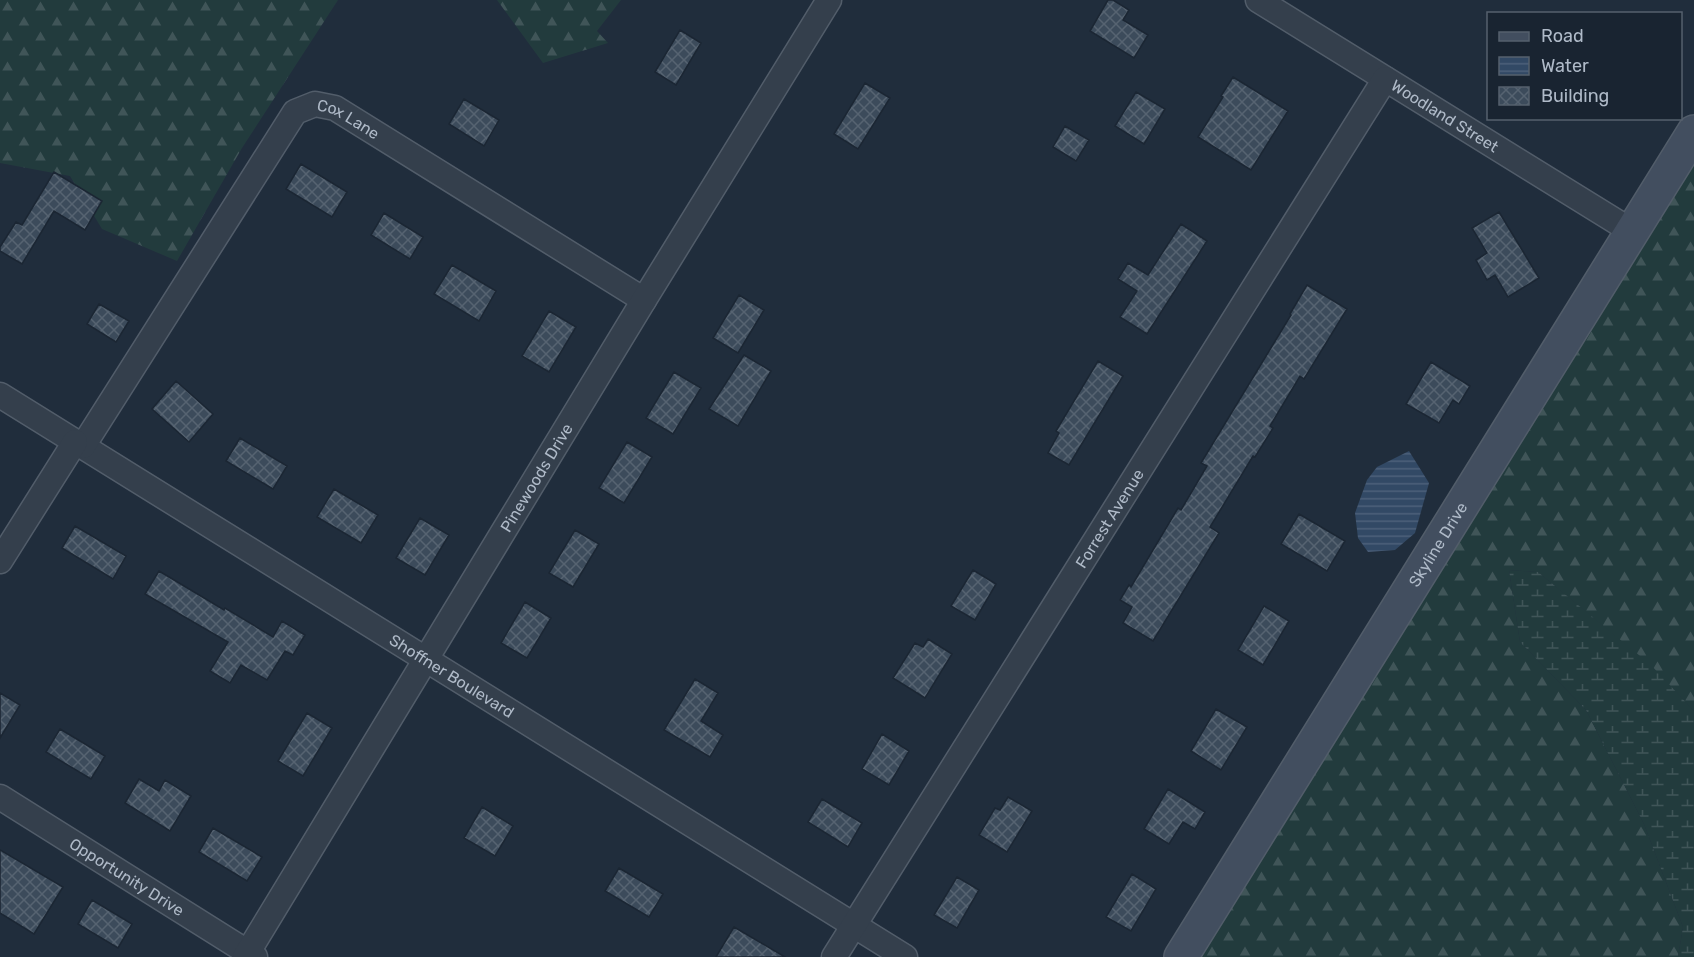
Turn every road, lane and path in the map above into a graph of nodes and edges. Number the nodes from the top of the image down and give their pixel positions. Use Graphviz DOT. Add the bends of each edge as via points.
graph roads {
  1 [pos="829,0"];
  2 [pos="1258,0"];
  3 [pos="1384,79"];
  4 [pos="1694,132"];
  5 [pos="1633,232"];
  6 [pos="644,300"];
  7 [pos="0,395"];
  8 [pos="79,444"];
  9 [pos="0,561"];
  10 [pos="426,660"];
  11 [pos="0,797"];
  12 [pos="855,925"];
  13 [pos="250,956"];
  14 [pos="834,957"];
  15 [pos="905,957"];
  16 [pos="1181,957"];
  1 -- 6 [label="street, Pinewoods Drive"];
  2 -- 3 [label="street, Woodland Street"];
  3 -- 5 [label="street, Woodland Street"];
  3 -- 12 [label="street, Forrest Avenue"];
  4 -- 5 [label="street, Skyline Drive"];
  5 -- 16 [label="street, Skyline Drive"];
  6 -- 8 [label="street, Cox Lane" via="335,108 315,104 295,112"];
  6 -- 10 [label="street, Pinewoods Drive"];
  7 -- 8 [label="street, Shoffner Boulevard"];
  8 -- 9 [label="street, Cox Lane"];
  8 -- 10 [label="street, Shoffner Boulevard"];
  10 -- 12 [label="street, Shoffner Boulevard"];
  10 -- 13 [label="street, Pinewoods Drive"];
  11 -- 13 [label="street, Opportunity Drive"];
  12 -- 14 [label="street, Forrest Avenue"];
  12 -- 15 [label="street, Shoffner Boulevard"];
}
